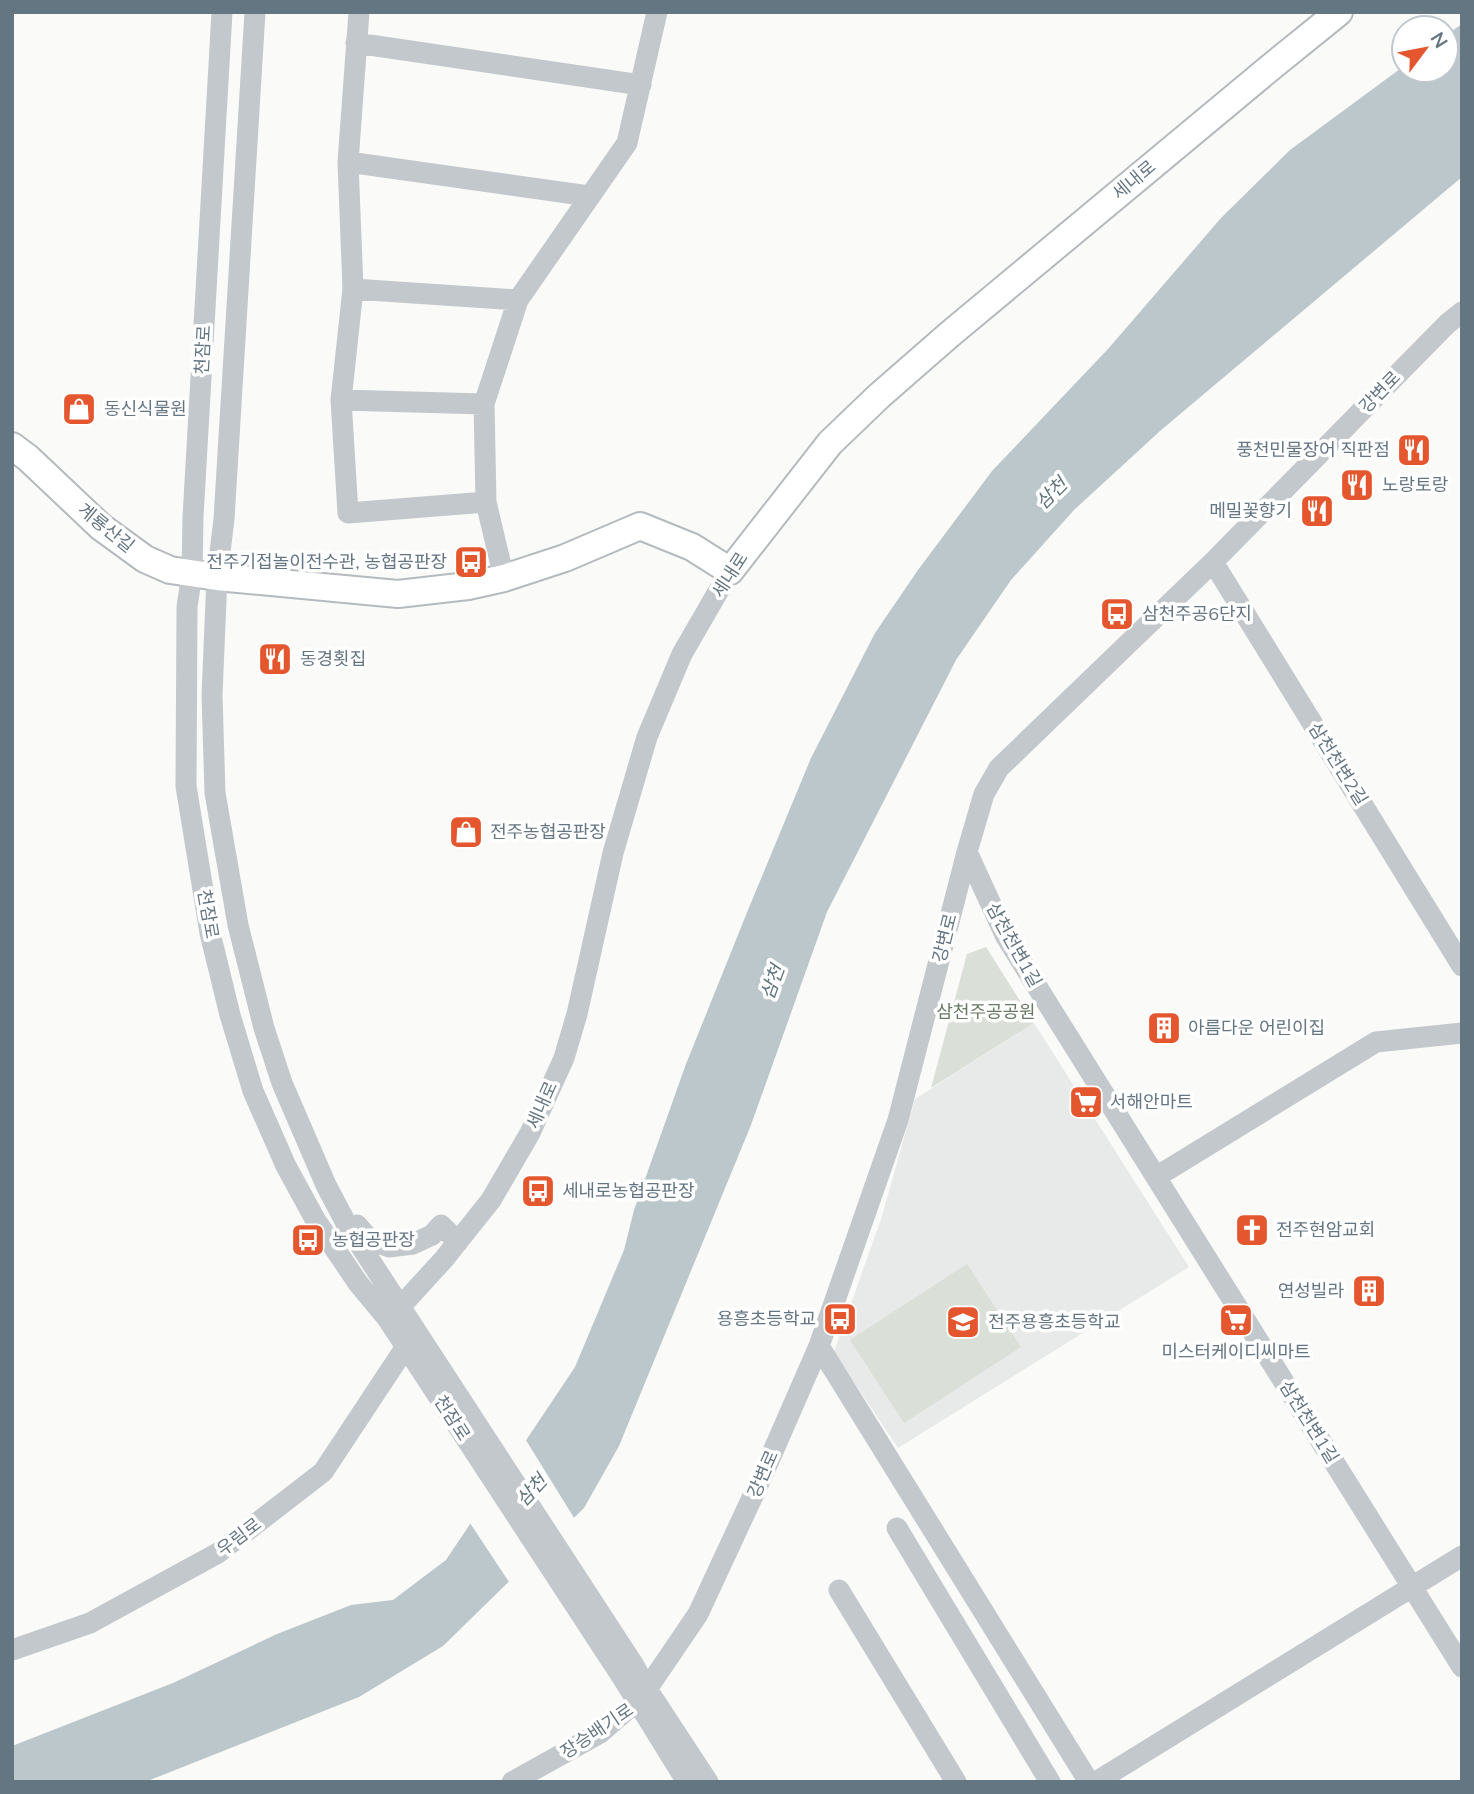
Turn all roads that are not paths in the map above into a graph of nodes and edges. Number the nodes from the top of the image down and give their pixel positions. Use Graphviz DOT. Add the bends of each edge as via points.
graph roads {
  1 [pos="222,12"];
  2 [pos="256,12"];
  3 [pos="359,12"];
  4 [pos="657,12"];
  5 [pos="1339,12"];
  6 [pos="356,43"];
  7 [pos="641,85"];
  8 [pos="348,162"];
  9 [pos="589,196"];
  10 [pos="353,289"];
  11 [pos="518,300"];
  12 [pos="1462,312"];
  13 [pos="341,400"];
  14 [pos="484,404"];
  15 [pos="12,446"];
  16 [pos="486,502"];
  17 [pos="1213,562"];
  18 [pos="730,571"];
  19 [pos="205,575"];
  20 [pos="504,578"];
  21 [pos="967,852"];
  22 [pos="1462,966"];
  23 [pos="1462,1033"];
  24 [pos="1156,1177"];
  25 [pos="347,1225"];
  26 [pos="458,1242"];
  27 [pos="394,1312"];
  28 [pos="818,1346"];
  29 [pos="413,1349"];
  30 [pos="897,1528"];
  31 [pos="1462,1556"];
  32 [pos="1412,1586"];
  33 [pos="839,1590"];
  34 [pos="12,1650"];
  35 [pos="1462,1667"];
  36 [pos="642,1695"];
  37 [pos="512,1782"];
  38 [pos="687,1782"];
  39 [pos="708,1782"];
  40 [pos="956,1782"];
  41 [pos="1050,1782"];
  42 [pos="1089,1782"];
  43 [pos="1096,1782"];
  1 -- 19 [label="street, 천잠로" via="193,517"];
  2 -- 19 [label="street, 천잠로" via="227,482"];
  3 -- 6 [label="street"];
  4 -- 7 [label="street"];
  5 -- 18 [label="main road, 세내로" via="879,396 830,443"];
  6 -- 7 [label="street"];
  6 -- 8 [label="street"];
  7 -- 9 [label="street" via="627,143"];
  8 -- 9 [label="street"];
  8 -- 10 [label="street"];
  9 -- 11 [label="street"];
  10 -- 11 [label="street"];
  10 -- 13 [label="street"];
  11 -- 14 [label="street"];
  12 -- 17 [label="street, 강변로"];
  13 -- 14 [label="street"];
  13 -- 16 [label="street" via="348,513"];
  14 -- 16 [label="street"];
  15 -- 19 [label="main road, 계룡산길" via="101,527 145,559 170,570"];
  16 -- 20 [label="street"];
  17 -- 21 [label="street, 강변로" via="999,768 984,794"];
  17 -- 22 [label="street, 삼천천변2길"];
  18 -- 20 [label="main road" via="692,547 640,526"];
  18 -- 26 [label="street, 세내로" via="682,654 647,737 612,853 564,1058 530,1133 491,1200"];
  19 -- 20 [label="main road" via="398,594"];
  19 -- 25 [label="street, 천잠로" via="215,793 238,925 282,1083"];
  19 -- 27 [label="street, 천잠로" via="187,607 186,786 210,933 230,1014 253,1091 302,1197 358,1283"];
  21 -- 24 [label="street, 삼천천변1길" via="1006,937"];
  21 -- 28 [label="street, 강변로" via="898,1120"];
  23 -- 24 [label="street" via="1376,1041"];
  24 -- 32 [label="street, 삼천천변1길"];
  25 -- 26 [label="street" via="355,1222 370,1240 389,1247 432,1236 441,1225"];
  25 -- 27 [label="street, 천잠로"];
  26 -- 27 [label="street, 세내로"];
  27 -- 29 [label="street, 천잠로"];
  28 -- 36 [label="street, 강변로" via="698,1614"];
  28 -- 42 [label="street"];
  29 -- 34 [label="street, 우림로" via="323,1472 218,1553 90,1623"];
  29 -- 36 [label="street, 천잠로"];
  30 -- 41 [label="street"];
  31 -- 32 [label="street"];
  32 -- 35 [label="street, 삼천천변1길"];
  32 -- 43 [label="street"];
  33 -- 40 [label="street"];
  36 -- 37 [label="street, 장승배기로" via="600,1733"];
  36 -- 38 [label="street, 장승배기로"];
  36 -- 39 [label="street, 장승배기로"];
}
